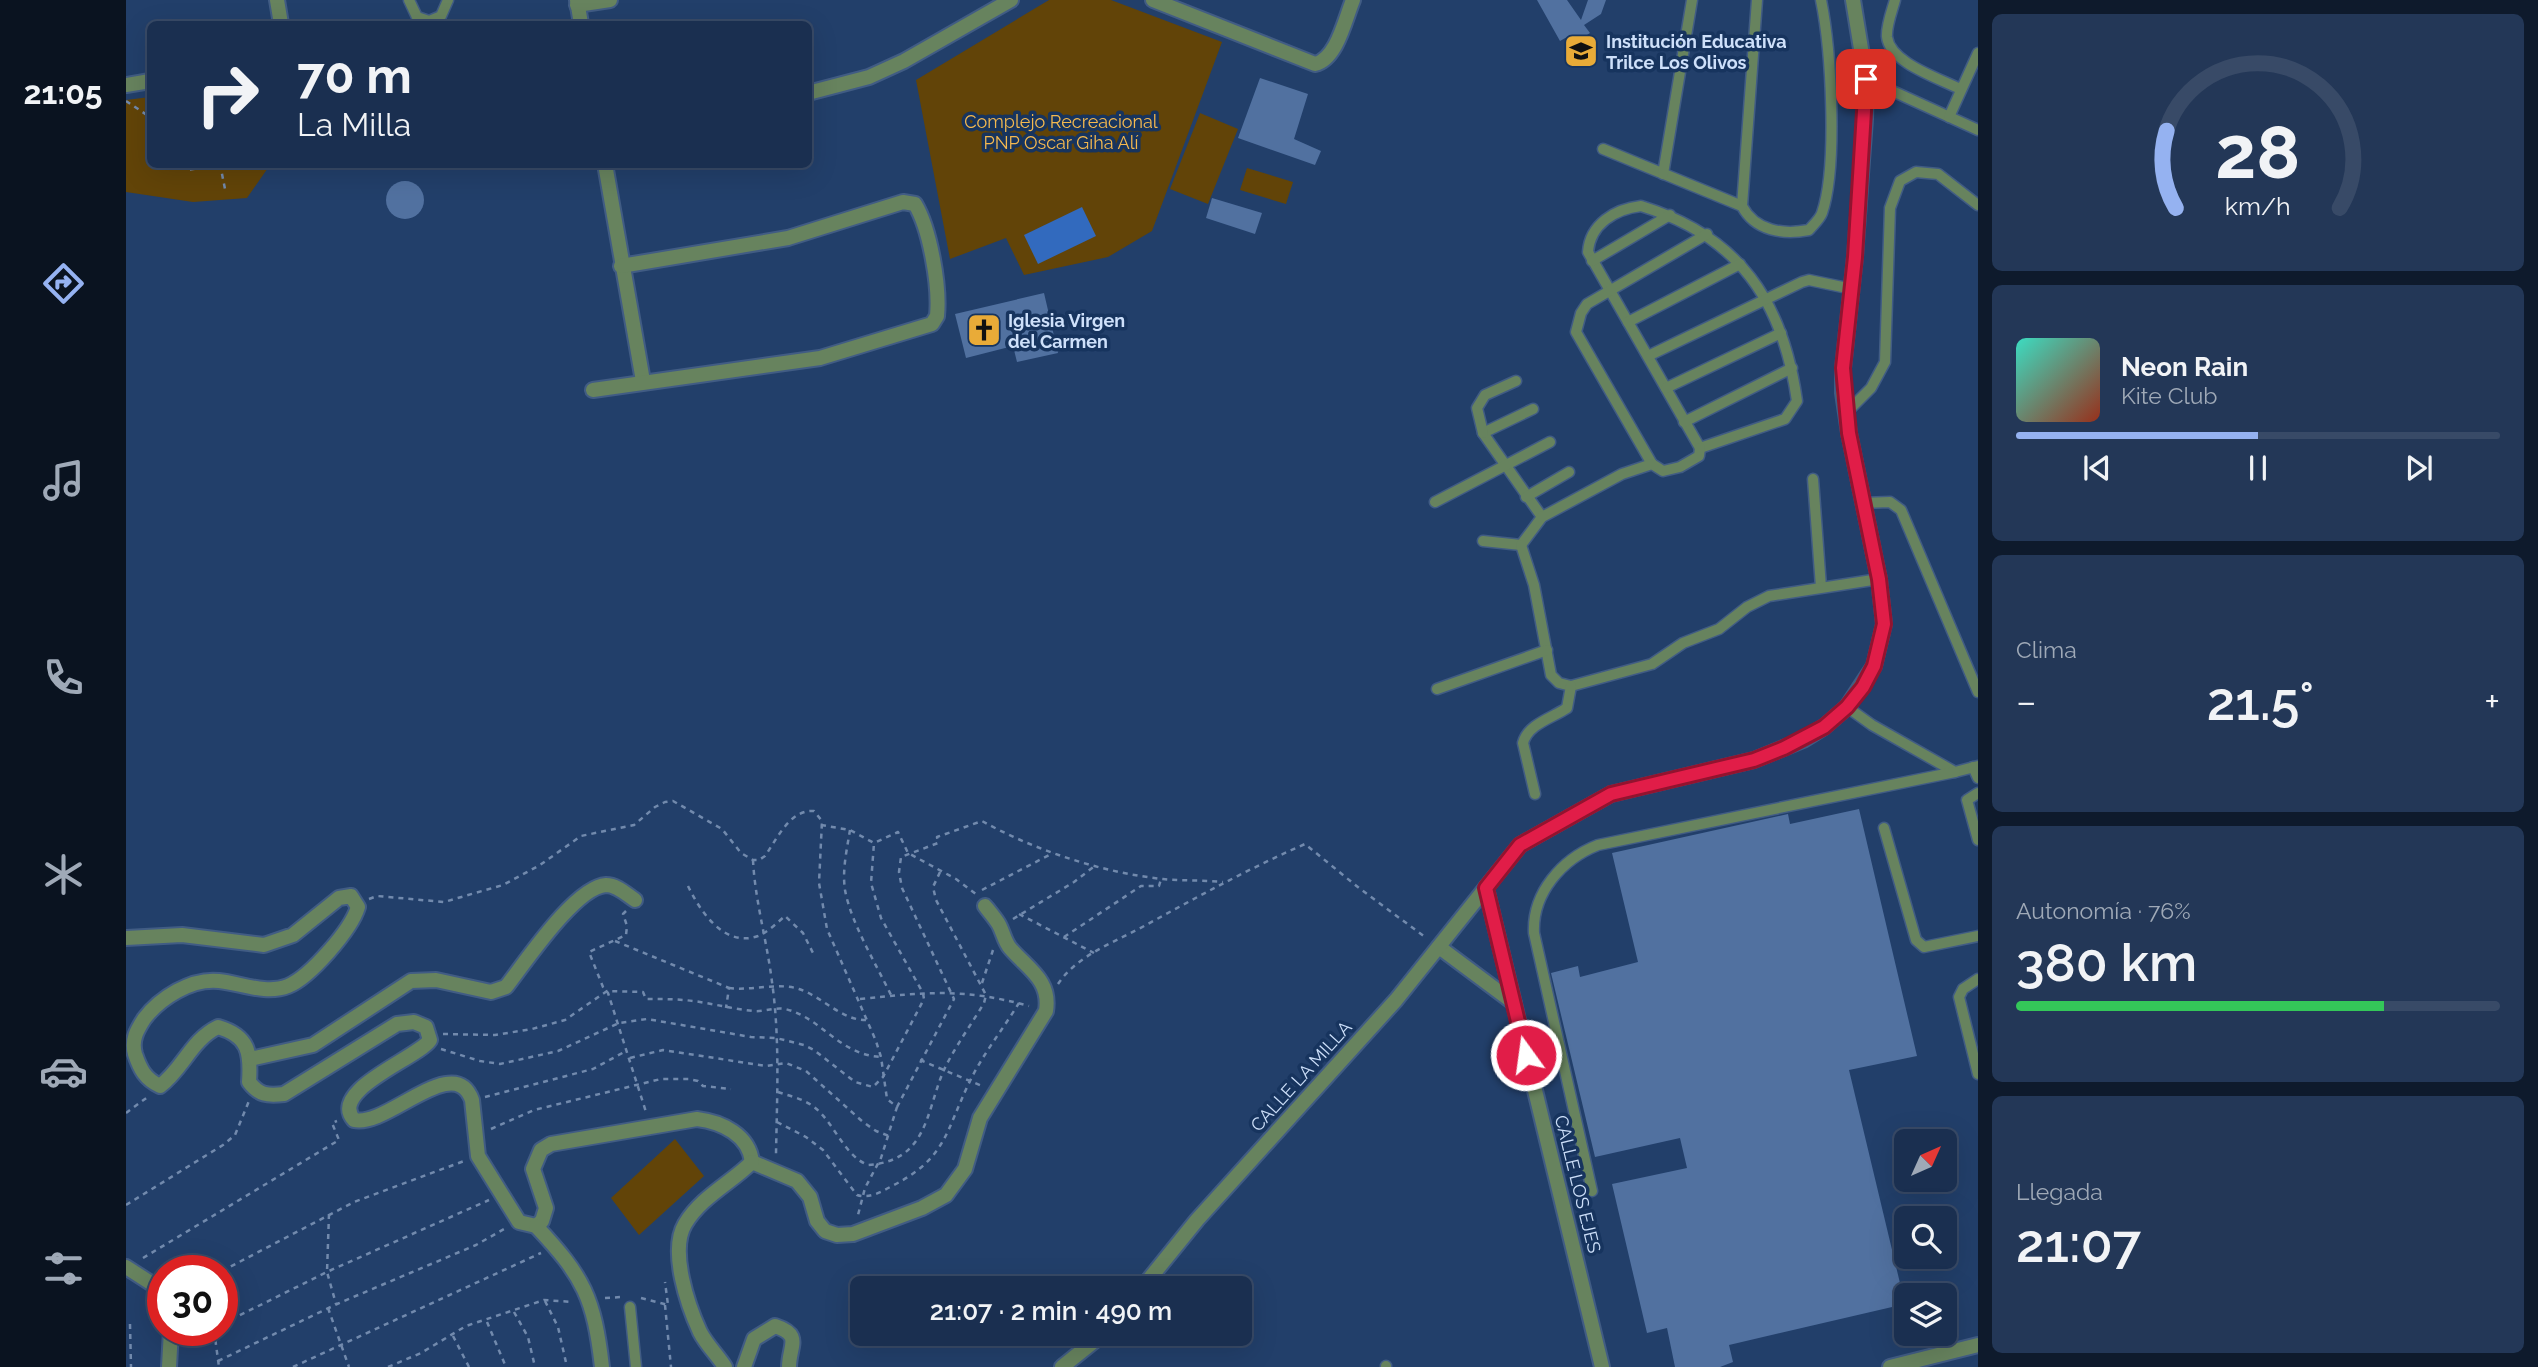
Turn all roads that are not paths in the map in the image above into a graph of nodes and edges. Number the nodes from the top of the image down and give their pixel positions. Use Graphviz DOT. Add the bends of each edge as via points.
graph roads {
  1 [pos="277,0"];
  2 [pos="408,0"];
  3 [pos="448,0"];
  4 [pos="610,0"];
  5 [pos="1011,0"];
  6 [pos="1153,0"];
  7 [pos="1353,0"];
  8 [pos="1692,0"];
  9 [pos="1757,0"];
  10 [pos="1821,0"];
  11 [pos="1853,0"];
  12 [pos="1895,0"];
  13 [pos="577,3"];
  14 [pos="280,21"];
  15 [pos="580,21"];
  16 [pos="1978,53"];
  17 [pos="1866,79"];
  18 [pos="147,82"];
  19 [pos="126,85"];
  20 [pos="1960,89"];
  21 [pos="812,92"];
  22 [pos="1950,117"];
  23 [pos="1978,130"];
  24 [pos="1603,149"];
  25 [pos="606,168"];
  26 [pos="1663,174"];
  27 [pos="1978,205"];
  28 [pos="1742,206"];
  29 [pos="1670,215"];
  30 [pos="1707,234"];
  31 [pos="1592,261"];
  32 [pos="1740,264"];
  33 [pos="621,266"];
  34 [pos="1852,289"];
  35 [pos="1610,292"];
  36 [pos="1766,299"];
  37 [pos="1628,322"];
  38 [pos="1781,333"];
  39 [pos="1648,356"];
  40 [pos="1792,368"];
  41 [pos="643,381"];
  42 [pos="1516,381"];
  43 [pos="1666,388"];
  44 [pos="593,390"];
  45 [pos="1533,408"];
  46 [pos="1846,413"];
  47 [pos="1684,422"];
  48 [pos="1483,433"];
  49 [pos="1549,442"];
  50 [pos="1700,448"];
  51 [pos="1652,464"];
  52 [pos="1505,466"];
  53 [pos="1569,472"];
  54 [pos="1813,479"];
  55 [pos="1526,496"];
  56 [pos="1435,502"];
  57 [pos="1862,503"];
  58 [pos="1542,517"];
  59 [pos="1483,541"];
  60 [pos="1521,545"];
  61 [pos="1879,579"];
  62 [pos="1821,587"];
  63 [pos="1546,650"];
  64 [pos="1571,687"];
  65 [pos="1437,689"];
  66 [pos="1978,692"];
  67 [pos="1847,707"];
  68 [pos="1976,766"];
  69 [pos="1955,772"];
  70 [pos="1978,778"];
  71 [pos="1978,793"];
  72 [pos="1535,794"];
  73 [pos="1884,828"];
  74 [pos="1978,840"];
  75 [pos="1486,888"];
  76 [pos="635,900"];
  77 [pos="985,906"];
  78 [pos="1978,936"];
  79 [pos="126,938"];
  80 [pos="1439,947"];
  81 [pos="1978,979"];
  82 [pos="1514,1003"];
  83 [pos="250,1059"];
  84 [pos="1978,1074"];
  85 [pos="752,1162"];
  86 [pos="1592,1191"];
  87 [pos="536,1226"];
  88 [pos="127,1268"];
  89 [pos="1152,1276"];
  90 [pos="147,1281"];
  91 [pos="630,1307"];
  92 [pos="1978,1345"];
  93 [pos="170,1346"];
  94 [pos="1088,1346"];
  95 [pos="169,1367"];
  96 [pos="602,1367"];
  97 [pos="636,1367"];
  98 [pos="725,1367"];
  99 [pos="744,1367"];
  100 [pos="789,1367"];
  101 [pos="1062,1367"];
  102 [pos="1602,1367"];
  103 [pos="1890,1367"];
  1 -- 14 [label="street"];
  2 -- 3 [label="lane" via="417,17 429,21 442,16"];
  4 -- 13 [label="street"];
  5 -- 21 [label="street" via="881,72"];
  6 -- 7 [label="street" via="1315,64 1330,54"];
  8 -- 26 [label="lane"];
  9 -- 28 [label="lane"];
  10 -- 28 [label="lane" via="1827,29 1830,127 1822,214 1809,230 1793,233 1766,229 1747,216"];
  11 -- 17 [label="street, CALLE LA MILLA"];
  12 -- 20 [label="lane" via="1887,35 1898,58"];
  13 -- 15 [label="street"];
  16 -- 20 [label="lane"];
  17 -- 22 [label="lane"];
  17 -- 34 [label="street, CALLE LA MILLA"];
  18 -- 19 [label="street"];
  20 -- 22 [label="lane"];
  22 -- 23 [label="lane"];
  24 -- 26 [label="lane"];
  25 -- 33 [label="street"];
  26 -- 28 [label="lane"];
  27 -- 46 [label="lane" via="1938,174 1916,172 1900,181 1890,208 1885,362 1871,387"];
  29 -- 30 [label="lane"];
  29 -- 31 [label="lane"];
  29 -- 31 [label="lane" via="1640,206 1606,217 1588,243"];
  30 -- 32 [label="lane"];
  30 -- 35 [label="lane"];
  31 -- 35 [label="lane"];
  32 -- 36 [label="lane"];
  32 -- 37 [label="lane"];
  33 -- 41 [label="street"];
  33 -- 41 [label="street" via="788,238 903,202 915,204 929,245 937,316 932,324 820,358"];
  34 -- 36 [label="lane" via="1809,280"];
  34 -- 46 [label="street, CALLE LA MILLA" via="1843,368"];
  35 -- 37 [label="lane"];
  35 -- 51 [label="lane" via="1587,304 1576,332"];
  36 -- 38 [label="lane"];
  36 -- 39 [label="lane"];
  37 -- 39 [label="lane"];
  38 -- 40 [label="lane"];
  38 -- 43 [label="lane"];
  39 -- 43 [label="lane"];
  40 -- 47 [label="lane"];
  40 -- 50 [label="lane" via="1797,401 1785,419"];
  41 -- 44 [label="street"];
  42 -- 48 [label="lane" via="1485,396 1477,408"];
  43 -- 47 [label="lane"];
  45 -- 48 [label="lane"];
  46 -- 57 [label="street, CALLE LA MILLA"];
  47 -- 50 [label="lane"];
  48 -- 52 [label="lane"];
  49 -- 52 [label="lane"];
  50 -- 51 [label="lane" via="1699,456 1680,467 1664,471"];
  51 -- 58 [label="lane" via="1622,474"];
  52 -- 55 [label="lane"];
  52 -- 56 [label="lane"];
  53 -- 55 [label="lane"];
  54 -- 62 [label="lane"];
  55 -- 58 [label="lane"];
  57 -- 61 [label="street, CALLE LA MILLA"];
  57 -- 66 [label="lane" via="1890,502 1901,510"];
  58 -- 60 [label="lane"];
  59 -- 60 [label="lane"];
  60 -- 63 [label="lane"];
  61 -- 62 [label="lane"];
  61 -- 67 [label="street, CALLE LA MILLA" via="1884,624 1880,646 1874,666"];
  62 -- 64 [label="lane" via="1769,596 1652,664"];
  63 -- 64 [label="lane" via="1551,675"];
  63 -- 65 [label="lane"];
  64 -- 72 [label="lane" via="1567,708 1525,736"];
  67 -- 69 [label="lane"];
  67 -- 75 [label="street, CALLE LA MILLA" via="1802,740 1754,760 1611,794 1520,845"];
  68 -- 69 [label="lane"];
  68 -- 70 [label="lane"];
  69 -- 86 [label="lane" via="1598,845 1583,851 1549,883 1533,916 1534,933"];
  71 -- 74 [label="lane" via="1967,800"];
  73 -- 78 [label="lane" via="1916,940 1924,947"];
  75 -- 80 [label="street, CALLE LA MILLA"];
  75 -- 82 [label="street, CALLE LOS EJES"];
  76 -- 83 [label="street" via="616,887 604,885 591,892 562,916 498,991 436,980 411,981 313,1045"];
  77 -- 85 [label="street" via="1009,946 1045,986 1047,1006 980,1118 965,1169 946,1195 853,1234 837,1235 825,1231 817,1221 804,1188 789,1176"];
  79 -- 83 [label="street" via="182,935 264,945 293,935 339,898 351,896 358,907 346,933 289,986 275,990 216,980 169,995 136,1031 133,1047 148,1080 160,1086 204,1034 218,1027 232,1031 245,1044"];
  80 -- 82 [label="street"];
  80 -- 89 [label="street, CALLE LA MILLA"];
  81 -- 84 [label="lane" via="1959,997"];
  82 -- 102 [label="street, CALLE LOS EJES"];
  83 -- 87 [label="street" via="249,1082 257,1092 284,1094 397,1024 414,1022 426,1027 428,1040 359,1090 349,1106 350,1115 354,1120 371,1121 441,1083 454,1084 472,1100 478,1156 517,1219"];
  85 -- 87 [label="street" via="751,1149 740,1137 697,1118 565,1140 541,1150 533,1169 546,1208"];
  85 -- 98 [label="street" via="696,1210 684,1225 678,1245 683,1285 701,1334"];
  87 -- 96 [label="street" via="576,1272 589,1297"];
  88 -- 90 [label="street"];
  91 -- 97 [label="lane"];
  92 -- 103 [label="street"];
  93 -- 95 [label="street"];
  94 -- 101 [label="street"];
  99 -- 100 [label="street" via="754,1339 775,1326 792,1336"];
}
